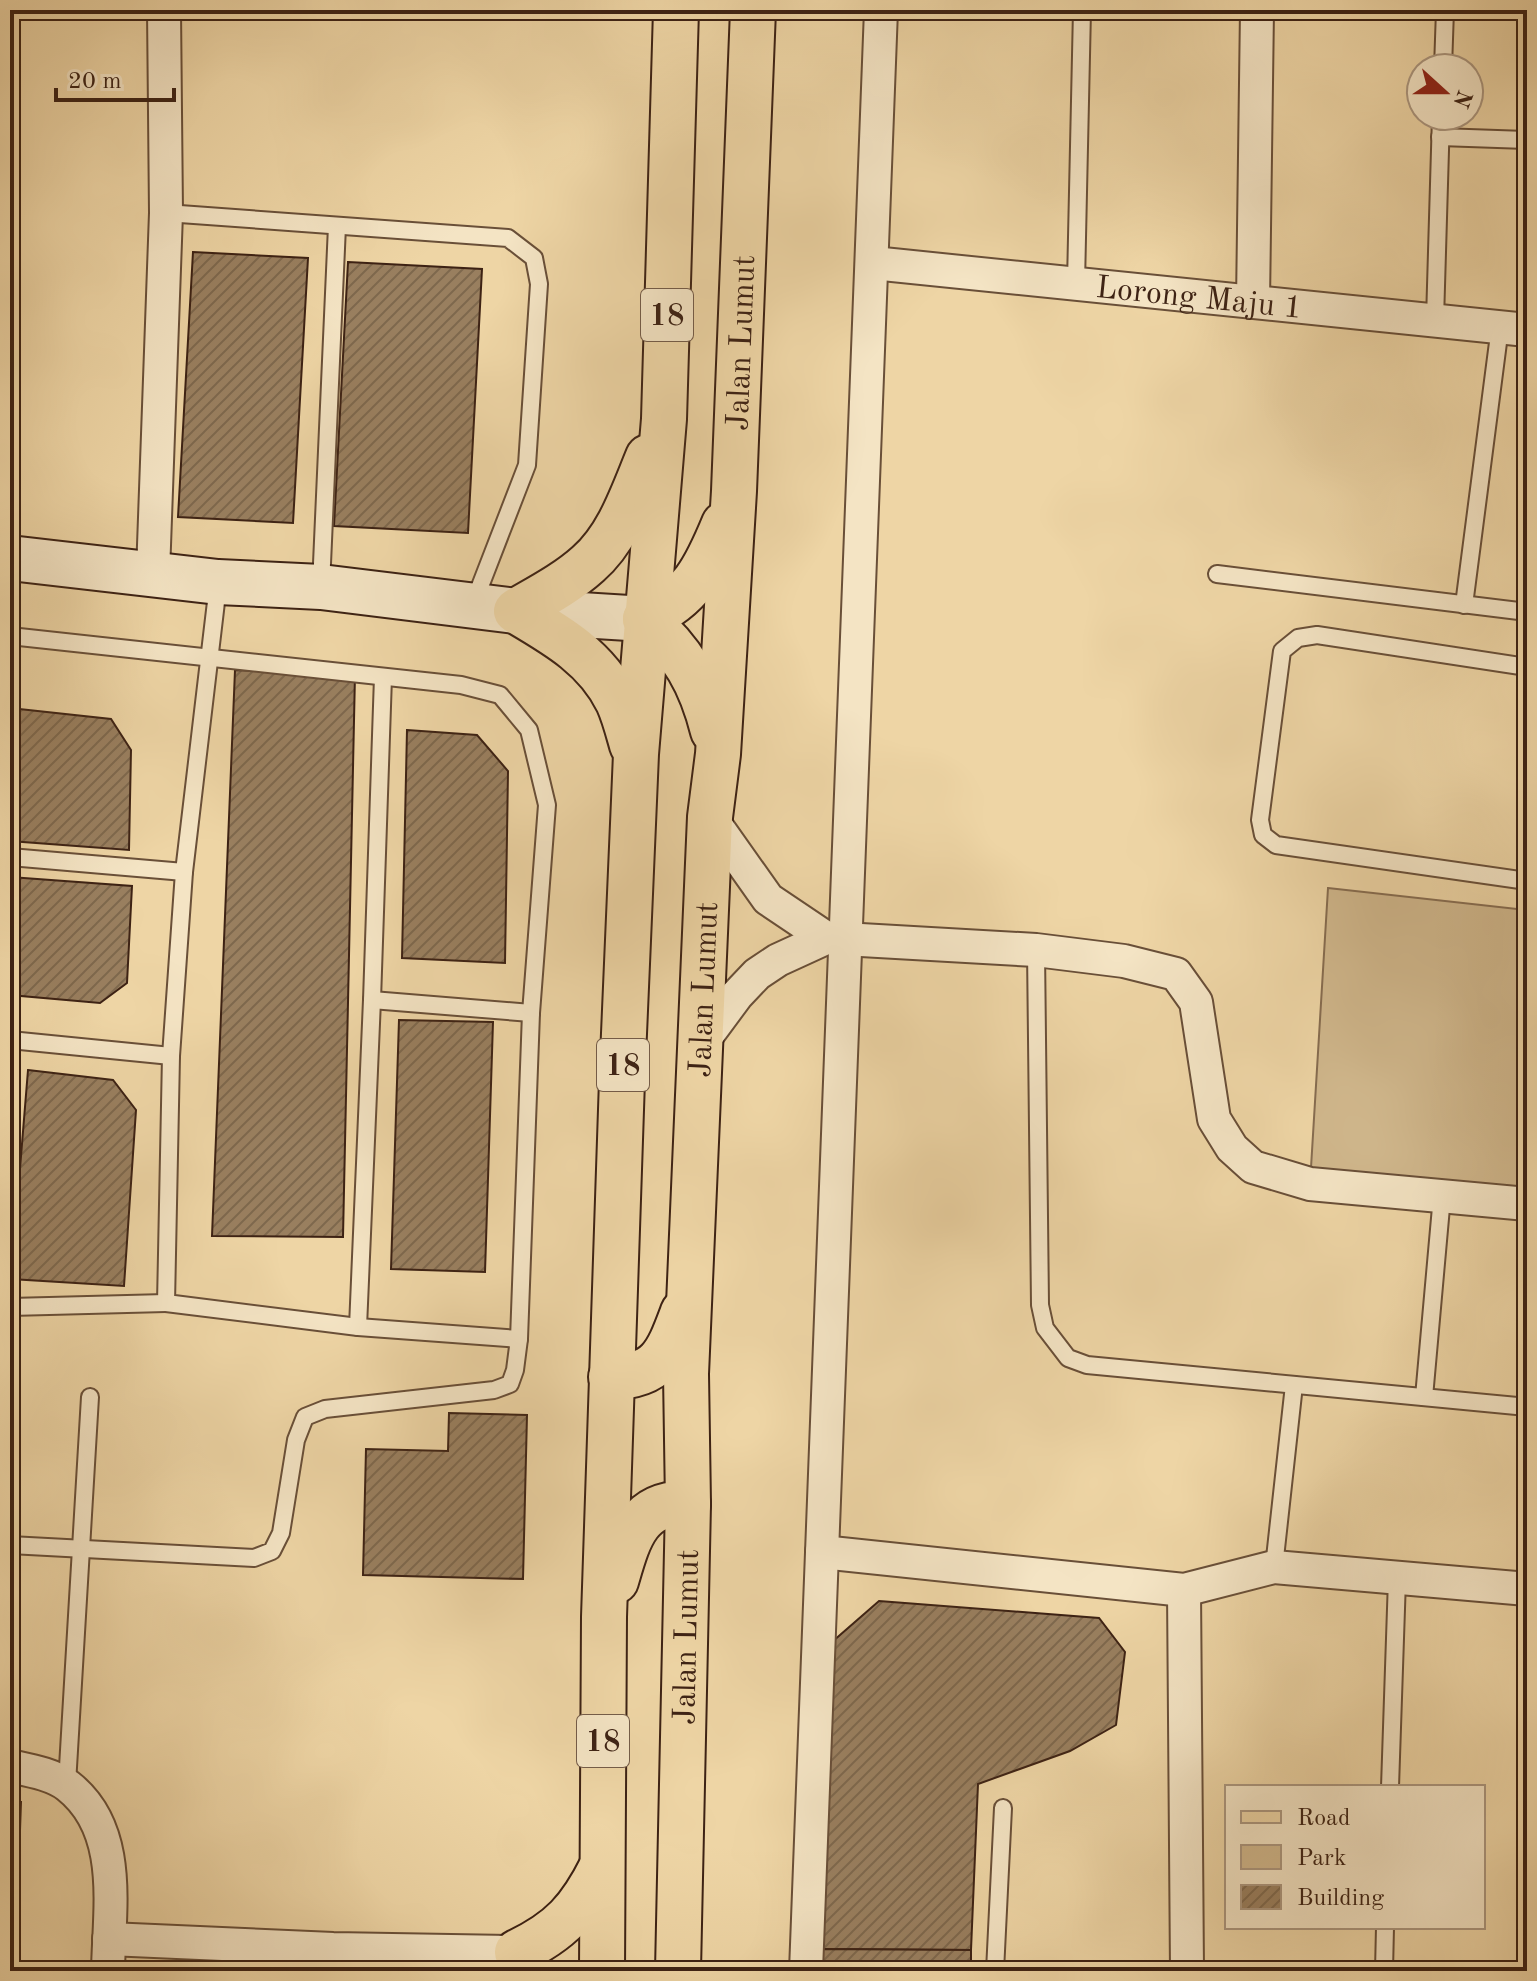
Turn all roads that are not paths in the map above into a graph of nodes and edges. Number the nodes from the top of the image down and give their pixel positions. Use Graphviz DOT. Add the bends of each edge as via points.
graph roads {
  1 [pos="164,10"];
  2 [pos="676,10"];
  3 [pos="753,10"];
  4 [pos="881,10"];
  5 [pos="1082,10"];
  6 [pos="1257,10"];
  7 [pos="1445,10"];
  8 [pos="1444,52"];
  9 [pos="1440,132"];
  10 [pos="1440,137"];
  11 [pos="1527,140"];
  12 [pos="166,213"];
  13 [pos="337,226"];
  14 [pos="873,263"];
  15 [pos="1076,283"];
  16 [pos="1253,302"];
  17 [pos="1435,320"];
  18 [pos="1513,328"];
  19 [pos="664,419"];
  20 [pos="734,491"];
  21 [pos="10,558"];
  22 [pos="153,573"];
  23 [pos="1217,574"];
  24 [pos="218,582"];
  25 [pos="321,587"];
  26 [pos="1464,605"];
  27 [pos="472,606"];
  28 [pos="516,611"];
  29 [pos="1527,612"];
  30 [pos="645,619"];
  31 [pos="10,636"];
  32 [pos="211,659"];
  33 [pos="1527,667"];
  34 [pos="383,677"];
  35 [pos="636,754"];
  36 [pos="718,754"];
  37 [pos="710,817"];
  38 [pos="10,857"];
  39 [pos="184,872"];
  40 [pos="1527,881"];
  41 [pos="836,939"];
  42 [pos="1036,950"];
  43 [pos="372,1000"];
  44 [pos="531,1013"];
  45 [pos="10,1040"];
  46 [pos="700,1045"];
  47 [pos="171,1056"];
  48 [pos="1442,1196"];
  49 [pos="1527,1204"];
  50 [pos="690,1251"];
  51 [pos="166,1303"];
  52 [pos="10,1307"];
  53 [pos="358,1327"];
  54 [pos="519,1339"];
  55 [pos="611,1377"];
  56 [pos="1294,1385"];
  57 [pos="90,1397"];
  58 [pos="1424,1397"];
  59 [pos="1527,1407"];
  60 [pos="688,1504"];
  61 [pos="10,1545"];
  62 [pos="81,1549"];
  63 [pos="822,1552"];
  64 [pos="1274,1567"];
  65 [pos="1397,1579"];
  66 [pos="1527,1589"];
  67 [pos="1184,1590"];
  68 [pos="604,1617"];
  69 [pos="10,1766"];
  70 [pos="67,1784"];
  71 [pos="1390,1785"];
  72 [pos="1003,1808"];
  73 [pos="602,1865"];
  74 [pos="1385,1929"];
  75 [pos="109,1939"];
  76 [pos="333,1960"];
  77 [pos="517,1962"];
  78 [pos="108,1971"];
  79 [pos="556,1971"];
  80 [pos="602,1971"];
  81 [pos="678,1971"];
  82 [pos="806,1971"];
  83 [pos="995,1971"];
  84 [pos="1187,1971"];
  85 [pos="1384,1971"];
  1 -- 12 [label="street"];
  2 -- 19 [label="main road, 18"];
  3 -- 20 [label="main road, Jalan Lumut / 18"];
  4 -- 14 [label="street"];
  5 -- 15 [label="lane"];
  6 -- 16 [label="street"];
  7 -- 8 [label="lane"];
  9 -- 10 [label="lane"];
  10 -- 11 [label="lane"];
  10 -- 17 [label="lane"];
  12 -- 13 [label="lane"];
  12 -- 22 [label="street"];
  13 -- 25 [label="lane"];
  13 -- 27 [label="lane" via="508,238 534,258 539,284 527,465"];
  14 -- 15 [label="street, Lorong Maju 1"];
  14 -- 41 [label="street"];
  15 -- 16 [label="street, Lorong Maju 1"];
  16 -- 17 [label="street, Lorong Maju 1"];
  17 -- 18 [label="street, Lorong Maju 1"];
  18 -- 26 [label="lane"];
  19 -- 28 [label="main road" via="612,535 590,563"];
  19 -- 30 [label="main road, 18"];
  20 -- 30 [label="main road" via="701,575 668,609"];
  20 -- 36 [label="main road, Jalan Lumut / 18"];
  21 -- 22 [label="street"];
  22 -- 24 [label="street"];
  23 -- 26 [label="lane"];
  24 -- 25 [label="street"];
  24 -- 32 [label="lane"];
  25 -- 27 [label="street"];
  26 -- 29 [label="lane"];
  27 -- 28 [label="street"];
  28 -- 30 [label="street"];
  28 -- 35 [label="main road" via="597,668 618,702"];
  30 -- 35 [label="main road, 18"];
  30 -- 36 [label="main road" via="690,669 708,710"];
  31 -- 32 [label="lane"];
  32 -- 34 [label="lane"];
  32 -- 39 [label="lane"];
  33 -- 40 [label="lane" via="1317,635 1298,638 1282,651 1260,820 1263,835 1276,845"];
  34 -- 43 [label="lane"];
  34 -- 44 [label="lane" via="500,695 529,730 547,805"];
  35 -- 55 [label="main road, 18"];
  36 -- 37 [label="main road, Jalan Lumut / 18"];
  37 -- 41 [label="street" via="768,899"];
  37 -- 46 [label="main road, Jalan Lumut / 18"];
  38 -- 39 [label="lane"];
  39 -- 47 [label="lane"];
  41 -- 42 [label="street"];
  41 -- 46 [label="street" via="778,960 757,974"];
  41 -- 63 [label="street"];
  42 -- 48 [label="street" via="1124,961 1176,974 1196,1002 1214,1119 1232,1148 1253,1167 1310,1184"];
  42 -- 56 [label="lane" via="1040,1305 1045,1328 1068,1358 1087,1365"];
  43 -- 44 [label="lane"];
  43 -- 53 [label="lane"];
  44 -- 54 [label="lane"];
  45 -- 47 [label="lane"];
  46 -- 50 [label="main road, Jalan Lumut / 18"];
  47 -- 51 [label="lane"];
  48 -- 49 [label="street"];
  48 -- 58 [label="lane"];
  50 -- 55 [label="main road" via="687,1302 670,1346 656,1365 632,1377"];
  50 -- 60 [label="main road, Jalan Lumut / 18"];
  51 -- 52 [label="lane"];
  51 -- 53 [label="lane"];
  53 -- 54 [label="lane"];
  54 -- 62 [label="lane" via="510,1384 494,1390 325,1409 305,1417 296,1440 281,1533 272,1551 254,1558"];
  55 -- 68 [label="main road, 18"];
  56 -- 58 [label="lane"];
  56 -- 64 [label="lane"];
  57 -- 62 [label="lane"];
  58 -- 59 [label="lane"];
  60 -- 68 [label="main road" via="649,1512 629,1536"];
  60 -- 81 [label="main road, Jalan Lumut / 18"];
  61 -- 62 [label="lane"];
  62 -- 70 [label="lane"];
  63 -- 67 [label="street"];
  63 -- 82 [label="street"];
  64 -- 65 [label="street"];
  64 -- 67 [label="street"];
  65 -- 66 [label="street"];
  65 -- 71 [label="lane"];
  67 -- 84 [label="street"];
  68 -- 73 [label="main road, 18"];
  69 -- 70 [label="street"];
  70 -- 75 [label="street" via="101,1831 110,1864"];
  72 -- 83 [label="lane"];
  73 -- 77 [label="main road" via="562,1926"];
  73 -- 80 [label="main road, 18"];
  74 -- 85 [label="lane"];
  75 -- 76 [label="street"];
  75 -- 78 [label="street"];
  76 -- 77 [label="street"];
  77 -- 79 [label="main road"];
}
